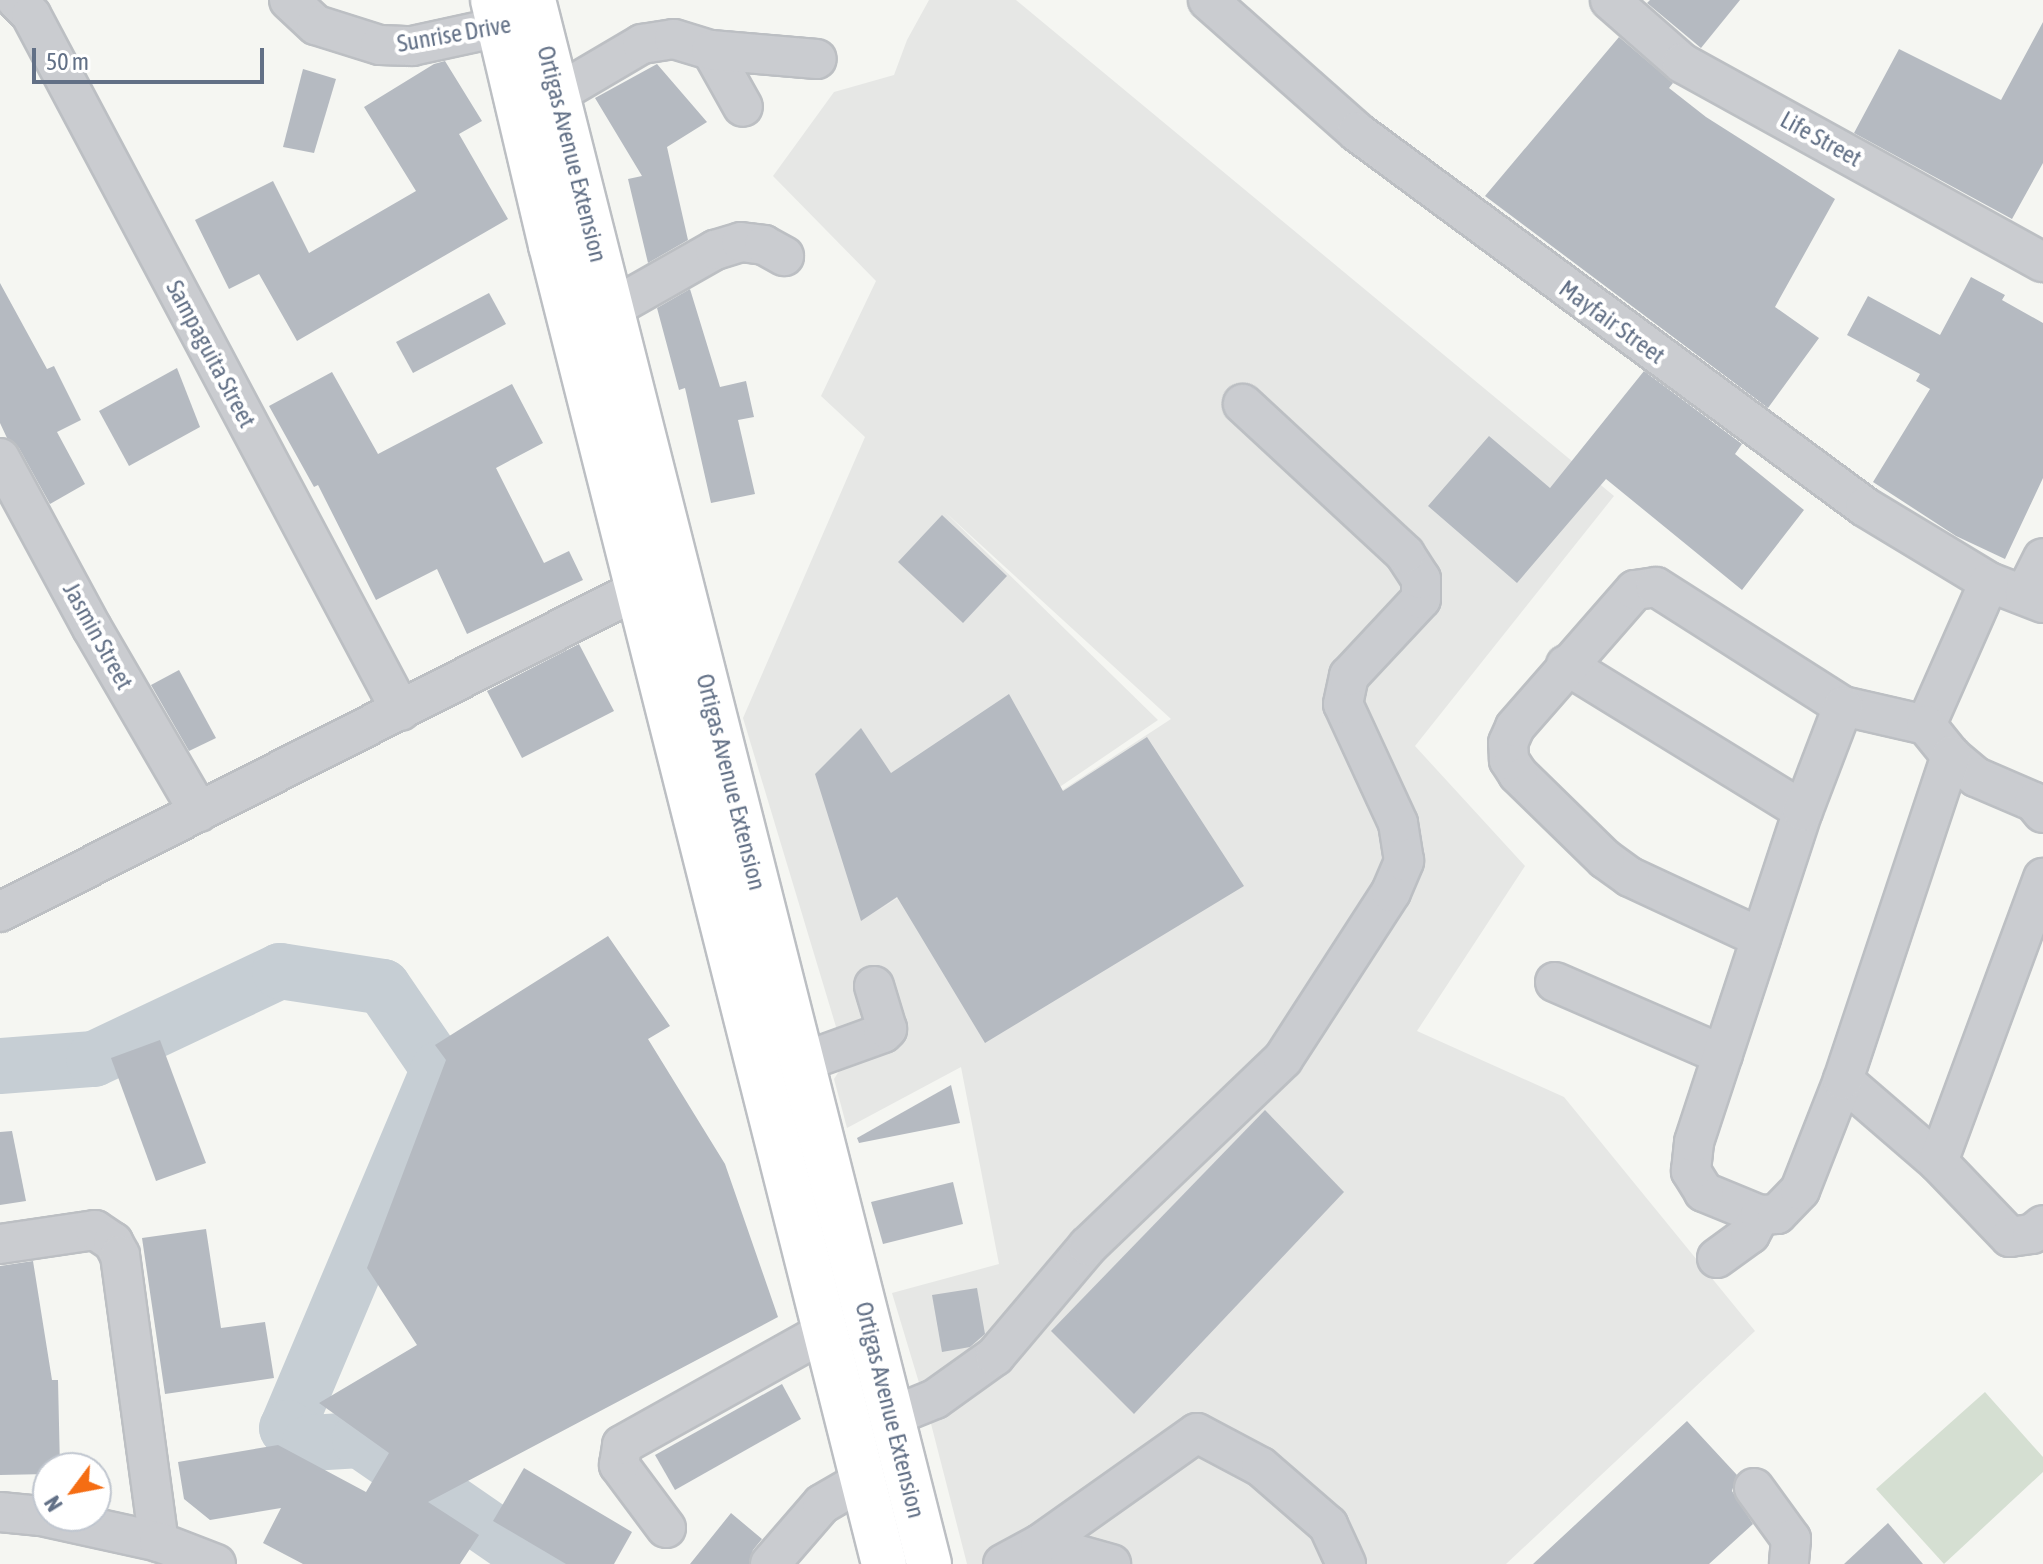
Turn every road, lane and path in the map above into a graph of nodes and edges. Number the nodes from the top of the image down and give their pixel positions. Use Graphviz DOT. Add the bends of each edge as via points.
graph roads {
  1 [pos="16,0"];
  2 [pos="289,0"];
  3 [pos="1208,0"];
  4 [pos="1610,0"];
  5 [pos="516,12"];
  6 [pos="711,50"];
  7 [pos="817,59"];
  8 [pos="557,94"];
  9 [pos="743,107"];
  10 [pos="784,256"];
  11 [pos="2043,262"];
  12 [pos="611,309"];
  13 [pos="1243,404"];
  14 [pos="0,458"];
  15 [pos="2043,558"];
  16 [pos="677,570"];
  17 [pos="1989,582"];
  18 [pos="639,588"];
  19 [pos="2034,599"];
  20 [pos="1566,665"];
  21 [pos="1843,706"];
  22 [pos="401,711"];
  23 [pos="1926,725"];
  24 [pos="1951,756"];
  25 [pos="1803,811"];
  26 [pos="199,812"];
  27 [pos="2043,813"];
  28 [pos="2043,878"];
  29 [pos="0,912"];
  30 [pos="1761,938"];
  31 [pos="1555,982"];
  32 [pos="874,986"];
  33 [pos="1723,1055"];
  34 [pos="803,1062"];
  35 [pos="1843,1080"];
  36 [pos="1938,1162"];
  37 [pos="1760,1215"];
  38 [pos="2043,1225"];
  39 [pos="0,1244"];
  40 [pos="1717,1258"];
  41 [pos="824,1332"];
  42 [pos="893,1419"];
  43 [pos="852,1432"];
  44 [pos="863,1480"];
  45 [pos="1754,1488"];
  46 [pos="0,1512"];
  47 [pos="666,1528"];
  48 [pos="159,1542"];
  49 [pos="1040,1544"];
  50 [pos="216,1564"];
  51 [pos="770,1564"];
  52 [pos="884,1564"];
  53 [pos="929,1564"];
  54 [pos="1003,1564"];
  55 [pos="1111,1564"];
  56 [pos="1346,1564"];
  57 [pos="1789,1564"];
  1 -- 22 [label="street, Sampaguita Street" via="31,15"];
  2 -- 5 [label="street, Sunrise Drive" via="316,25 380,45 412,46"];
  3 -- 17 [label="street, Mayfair Street" via="1357,132 1443,197 1865,507"];
  4 -- 11 [label="street, Life Street" via="1682,63"];
  5 -- 8 [label="main road, Ortigas Avenue Extension"];
  5 -- 18 [label="main road, Ortigas Avenue Extension" via="551,245"];
  6 -- 7 [label="street"];
  6 -- 8 [label="street" via="674,39 642,44"];
  6 -- 9 [label="street"];
  8 -- 12 [label="main road, Ortigas Avenue Extension"];
  10 -- 12 [label="street" via="764,245 741,242 715,250"];
  12 -- 16 [label="main road, Ortigas Avenue Extension"];
  13 -- 42 [label="street" via="1405,554 1421,579 1421,599 1349,676 1343,704 1398,823 1404,861 1391,892 1283,1059 1088,1246 995,1356 935,1399"];
  14 -- 26 [label="street, Jasmin Street"];
  15 -- 19 [label="street"];
  16 -- 18 [label="street"];
  16 -- 34 [label="main road, Ortigas Avenue Extension"];
  17 -- 19 [label="street, Mayfair Street"];
  17 -- 23 [label="street"];
  18 -- 22 [label="street"];
  18 -- 41 [label="main road, Ortigas Avenue Extension"];
  20 -- 21 [label="street" via="1635,590 1656,587"];
  20 -- 25 [label="street"];
  20 -- 30 [label="street" via="1515,727 1508,743 1509,760 1518,774 1630,877"];
  21 -- 23 [label="street"];
  21 -- 25 [label="street"];
  22 -- 26 [label="street"];
  23 -- 24 [label="street"];
  24 -- 27 [label="street" via="1976,777 2034,802"];
  24 -- 35 [label="street"];
  25 -- 30 [label="street"];
  26 -- 29 [label="street"];
  28 -- 36 [label="street"];
  30 -- 33 [label="street"];
  31 -- 33 [label="street"];
  32 -- 34 [label="street" via="887,1029"];
  33 -- 37 [label="street" via="1694,1142 1691,1171 1704,1192"];
  34 -- 42 [label="main road, Ortigas Avenue Extension"];
  35 -- 36 [label="street"];
  35 -- 37 [label="street" via="1800,1190 1777,1214"];
  36 -- 38 [label="street" via="2010,1237 2032,1234"];
  37 -- 40 [label="street" via="1750,1234"];
  39 -- 48 [label="street" via="95,1230 113,1242 125,1273"];
  41 -- 43 [label="main road, Ortigas Avenue Extension"];
  41 -- 47 [label="street" via="622,1445 619,1465"];
  42 -- 43 [label="street"];
  42 -- 53 [label="main road, Ortigas Avenue Extension"];
  43 -- 44 [label="main road, Ortigas Avenue Extension"];
  44 -- 51 [label="street" via="822,1504"];
  44 -- 52 [label="main road, Ortigas Avenue Extension"];
  45 -- 57 [label="street" via="1791,1539"];
  46 -- 48 [label="street"];
  48 -- 50 [label="street"];
  49 -- 54 [label="street"];
  49 -- 55 [label="street"];
  49 -- 56 [label="street" via="1197,1433 1261,1467 1328,1525"];
}
